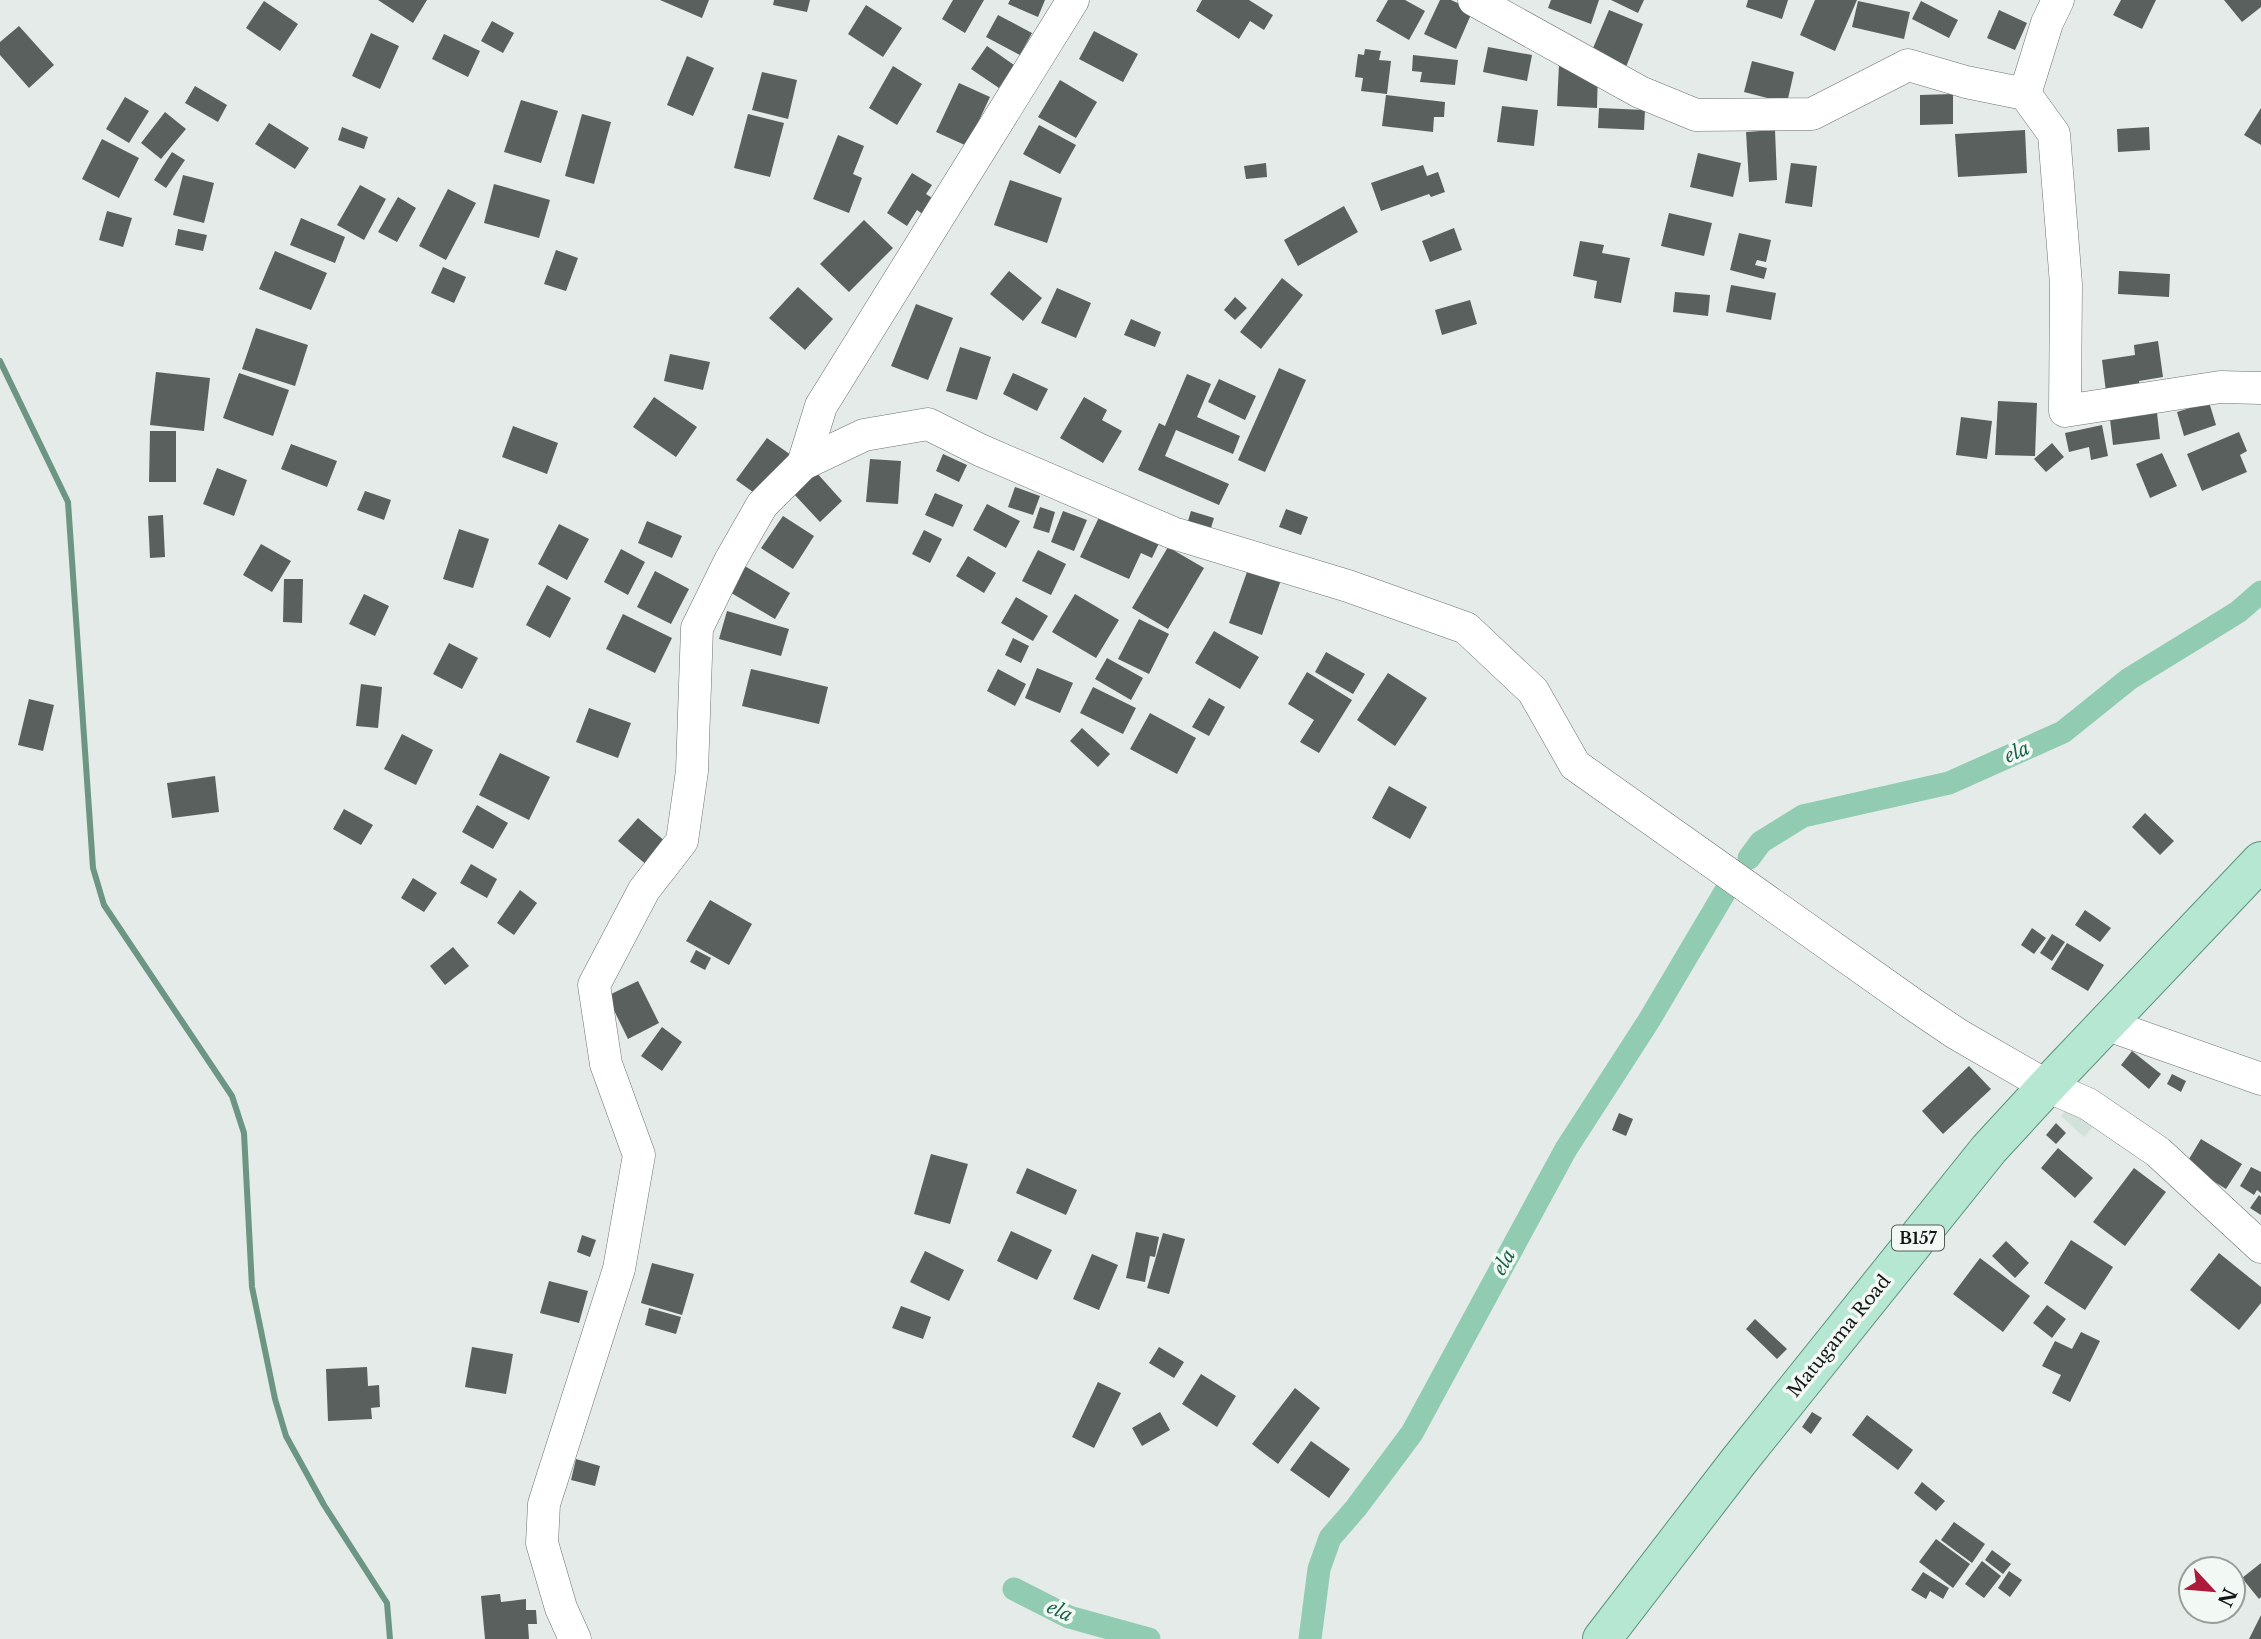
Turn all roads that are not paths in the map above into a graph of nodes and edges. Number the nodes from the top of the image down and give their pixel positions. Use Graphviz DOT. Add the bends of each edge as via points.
graph roads {
  1 [pos="1073,0"];
  2 [pos="1474,0"];
  3 [pos="2058,0"];
  4 [pos="2025,94"];
  5 [pos="2261,388"];
  6 [pos="803,464"];
  7 [pos="2261,861"];
  8 [pos="2105,1024"];
  9 [pos="2261,1079"];
  10 [pos="2047,1086"];
  11 [pos="2261,1247"];
  12 [pos="575,1639"];
  13 [pos="1602,1639"];
  1 -- 6 [label="street" via="821,406"];
  2 -- 4 [label="street" via="1640,92 1696,115 1812,114 1908,65"];
  3 -- 4 [label="street"];
  4 -- 5 [label="street" via="2054,134 2066,284 2064,411 2220,387"];
  6 -- 10 [label="street" via="864,435 928,424 1173,533 1348,586 1466,628 1533,691 1575,765 1917,1007"];
  6 -- 12 [label="street" via="762,505 697,628 692,771 682,841 644,890 594,985 606,1064 639,1155 620,1269 544,1504 542,1543"];
  7 -- 8 [label="main road, Matugama Road / B157"];
  8 -- 9 [label="street"];
  8 -- 10 [label="main road, Matugama Road / B157"];
  10 -- 11 [label="street" via="2088,1104 2158,1152"];
  10 -- 13 [label="main road, Matugama Road / B157" via="1989,1150 1780,1409"];
}
